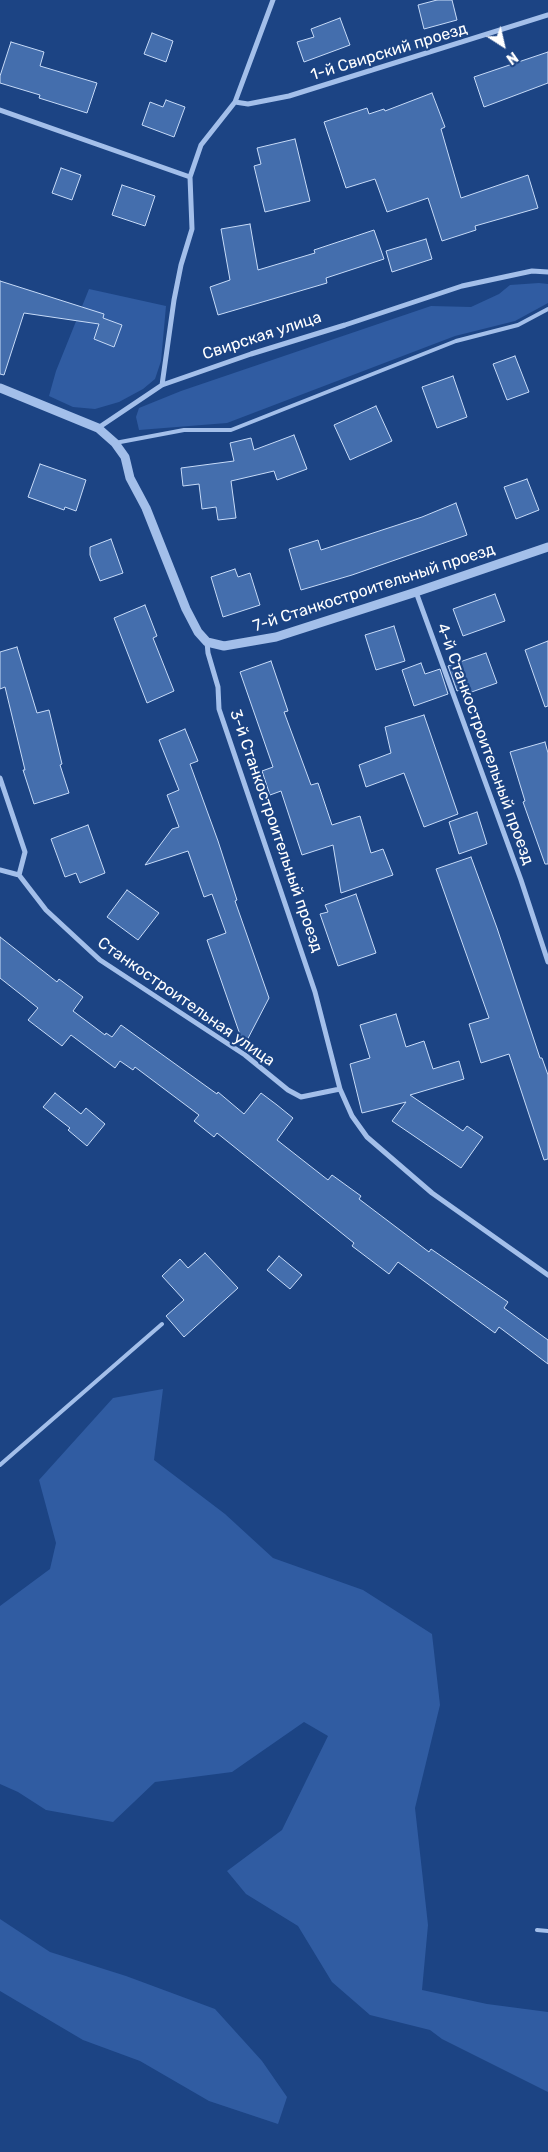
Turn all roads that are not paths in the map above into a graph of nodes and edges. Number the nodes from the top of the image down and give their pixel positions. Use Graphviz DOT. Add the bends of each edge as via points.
graph roads {
  1 [pos="273,0"];
  2 [pos="548,15"];
  3 [pos="235,102"];
  4 [pos="0,110"];
  5 [pos="190,177"];
  6 [pos="548,272"];
  7 [pos="548,309"];
  8 [pos="162,385"];
  9 [pos="0,388"];
  10 [pos="98,428"];
  11 [pos="114,442"];
  12 [pos="548,547"];
  13 [pos="416,592"];
  14 [pos="207,642"];
  15 [pos="0,778"];
  16 [pos="0,870"];
  17 [pos="20,875"];
  18 [pos="548,962"];
  19 [pos="340,1089"];
  20 [pos="548,1275"];
  21 [pos="162,1324"];
  22 [pos="0,1466"];
  23 [pos="537,1930"];
  24 [pos="548,1931"];
  1 -- 3 [label="street"];
  2 -- 3 [label="street, 1-й Свирский проезд" via="289,96 248,104"];
  3 -- 5 [label="street" via="201,145"];
  4 -- 5 [label="street"];
  5 -- 8 [label="street" via="192,228 179,274"];
  6 -- 8 [label="street, Свирская улица" via="532,271 462,286"];
  7 -- 11 [label="lane" via="518,325 456,341 231,430 184,430"];
  8 -- 10 [label="street, Свирская улица"];
  9 -- 10 [label="street"];
  10 -- 11 [label="street, 3-й Станкостроительный проезд"];
  11 -- 14 [label="street, 3-й Станкостроительный проезд" via="125,457 130,478 146,508 186,609"];
  12 -- 13 [label="street, 7-й Станкостроительный проезд"];
  13 -- 14 [label="street, 7-й Станкостроительный проезд" via="276,637 224,646"];
  13 -- 18 [label="street, 4-й Станкостроительный проезд" via="522,880"];
  14 -- 19 [label="street, 3-й Станкостроительный проезд" via="218,687 219,710 315,992"];
  15 -- 17 [label="street" via="25,852"];
  16 -- 17 [label="street"];
  17 -- 19 [label="street, Станкостроительная улица" via="46,910 100,960 245,1055 288,1090 301,1097"];
  19 -- 20 [label="street" via="352,1116 367,1136 432,1193"];
  21 -- 22 [label="lane"];
  23 -- 24 [label="lane"];
}
